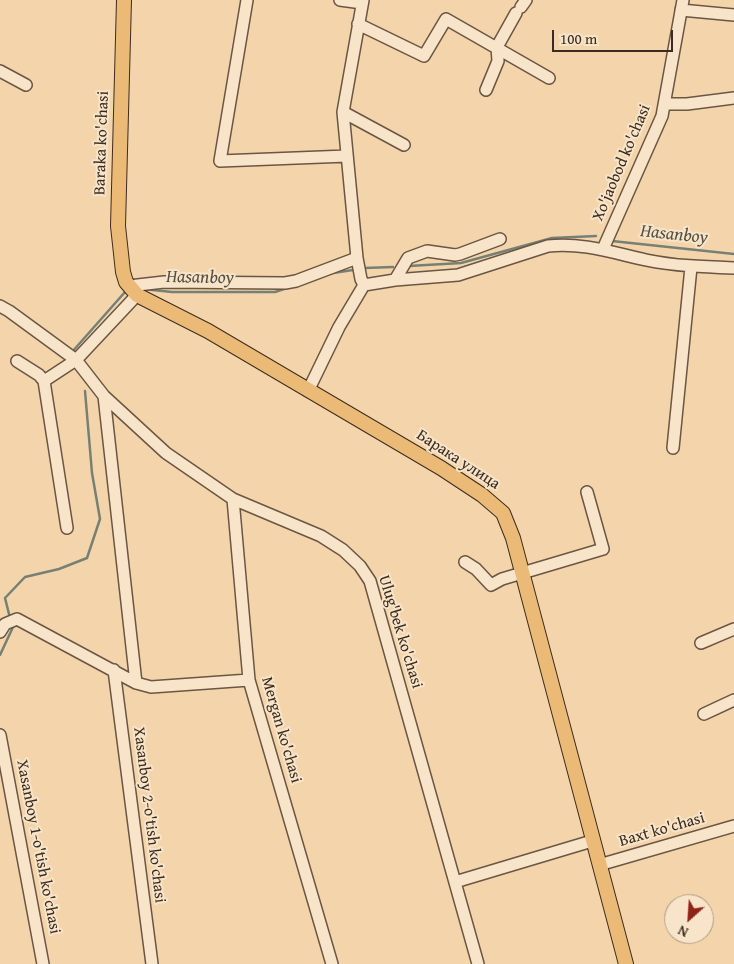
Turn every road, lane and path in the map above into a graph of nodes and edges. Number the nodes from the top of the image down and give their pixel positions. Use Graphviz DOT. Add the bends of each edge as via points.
graph roads {
  1 [pos="124,0"];
  2 [pos="247,0"];
  3 [pos="340,0"];
  4 [pos="363,1"];
  5 [pos="682,5"];
  6 [pos="521,7"];
  7 [pos="734,15"];
  8 [pos="358,24"];
  9 [pos="497,47"];
  10 [pos="0,71"];
  11 [pos="549,78"];
  12 [pos="26,84"];
  13 [pos="486,90"];
  14 [pos="734,98"];
  15 [pos="665,104"];
  16 [pos="344,112"];
  17 [pos="404,145"];
  18 [pos="347,156"];
  19 [pos="500,239"];
  20 [pos="603,249"];
  21 [pos="357,258"];
  22 [pos="690,266"];
  23 [pos="734,268"];
  24 [pos="395,280"];
  25 [pos="364,285"];
  26 [pos="134,292"];
  27 [pos="0,306"];
  28 [pos="76,360"];
  29 [pos="17,361"];
  30 [pos="44,381"];
  31 [pos="308,390"];
  32 [pos="104,396"];
  33 [pos="673,448"];
  34 [pos="587,492"];
  35 [pos="233,499"];
  36 [pos="67,528"];
  37 [pos="465,562"];
  38 [pos="521,574"];
  39 [pos="734,629"];
  40 [pos="0,632"];
  41 [pos="701,643"];
  42 [pos="114,670"];
  43 [pos="249,680"];
  44 [pos="136,683"];
  45 [pos="734,700"];
  46 [pos="704,714"];
  47 [pos="0,735"];
  48 [pos="734,826"];
  49 [pos="592,841"];
  50 [pos="598,865"];
  51 [pos="455,882"];
  52 [pos="43,964"];
  53 [pos="152,964"];
  54 [pos="332,964"];
  55 [pos="478,964"];
  56 [pos="626,964"];
  1 -- 26 [label="main road, Baraka ko'chasi" via="118,226 122,272"];
  2 -- 18 [label="street" via="220,161"];
  3 -- 4 [label="street"];
  4 -- 8 [label="street"];
  5 -- 7 [label="street"];
  5 -- 15 [label="street, Xo'jaobod ko'chasi"];
  6 -- 9 [label="street"];
  8 -- 9 [label="street" via="424,56 446,19"];
  8 -- 16 [label="street"];
  9 -- 11 [label="street"];
  9 -- 13 [label="street" via="498,61"];
  10 -- 12 [label="street"];
  14 -- 15 [label="street"];
  15 -- 20 [label="street, Xo'jaobod ko'chasi"];
  16 -- 17 [label="street"];
  16 -- 18 [label="street"];
  18 -- 21 [label="street"];
  19 -- 24 [label="street" via="460,254 427,251 408,258"];
  20 -- 22 [label="street"];
  20 -- 24 [label="street" via="548,246 458,275"];
  21 -- 25 [label="street"];
  21 -- 26 [label="street" via="285,283 164,282"];
  22 -- 23 [label="street"];
  22 -- 33 [label="street"];
  24 -- 25 [label="street"];
  25 -- 31 [label="street"];
  26 -- 28 [label="street"];
  26 -- 31 [label="main road, Барака улица"];
  27 -- 28 [label="street, Ulug'bek ko'chasi"];
  28 -- 30 [label="street"];
  28 -- 32 [label="street, Ulug'bek ko'chasi"];
  29 -- 30 [label="street"];
  30 -- 36 [label="street"];
  31 -- 38 [label="main road, Барака улица" via="494,503 509,525"];
  32 -- 35 [label="street, Ulug'bek ko'chasi" via="166,453"];
  32 -- 44 [label="street"];
  34 -- 38 [label="street" via="603,549"];
  35 -- 43 [label="street, Mergan ko'chasi"];
  35 -- 51 [label="street, Ulug'bek ko'chasi" via="321,536 343,550 370,581"];
  37 -- 38 [label="street" via="491,585"];
  38 -- 49 [label="main road, Барака улица"];
  39 -- 41 [label="street"];
  40 -- 42 [label="street" via="5,624 17,619"];
  42 -- 44 [label="street"];
  42 -- 53 [label="street, Xasanboy 2-o'tish ko'chasi"];
  43 -- 44 [label="street" via="151,687"];
  43 -- 54 [label="street, Mergan ko'chasi"];
  45 -- 46 [label="street"];
  47 -- 52 [label="street, Xasanboy 1-o'tish ko'chasi"];
  48 -- 50 [label="street, Baxt ko'chasi"];
  49 -- 50 [label="main road, Барака улица"];
  49 -- 51 [label="street"];
  50 -- 56 [label="main road"];
  51 -- 55 [label="street, Ulug'bek ko'chasi"];
}
